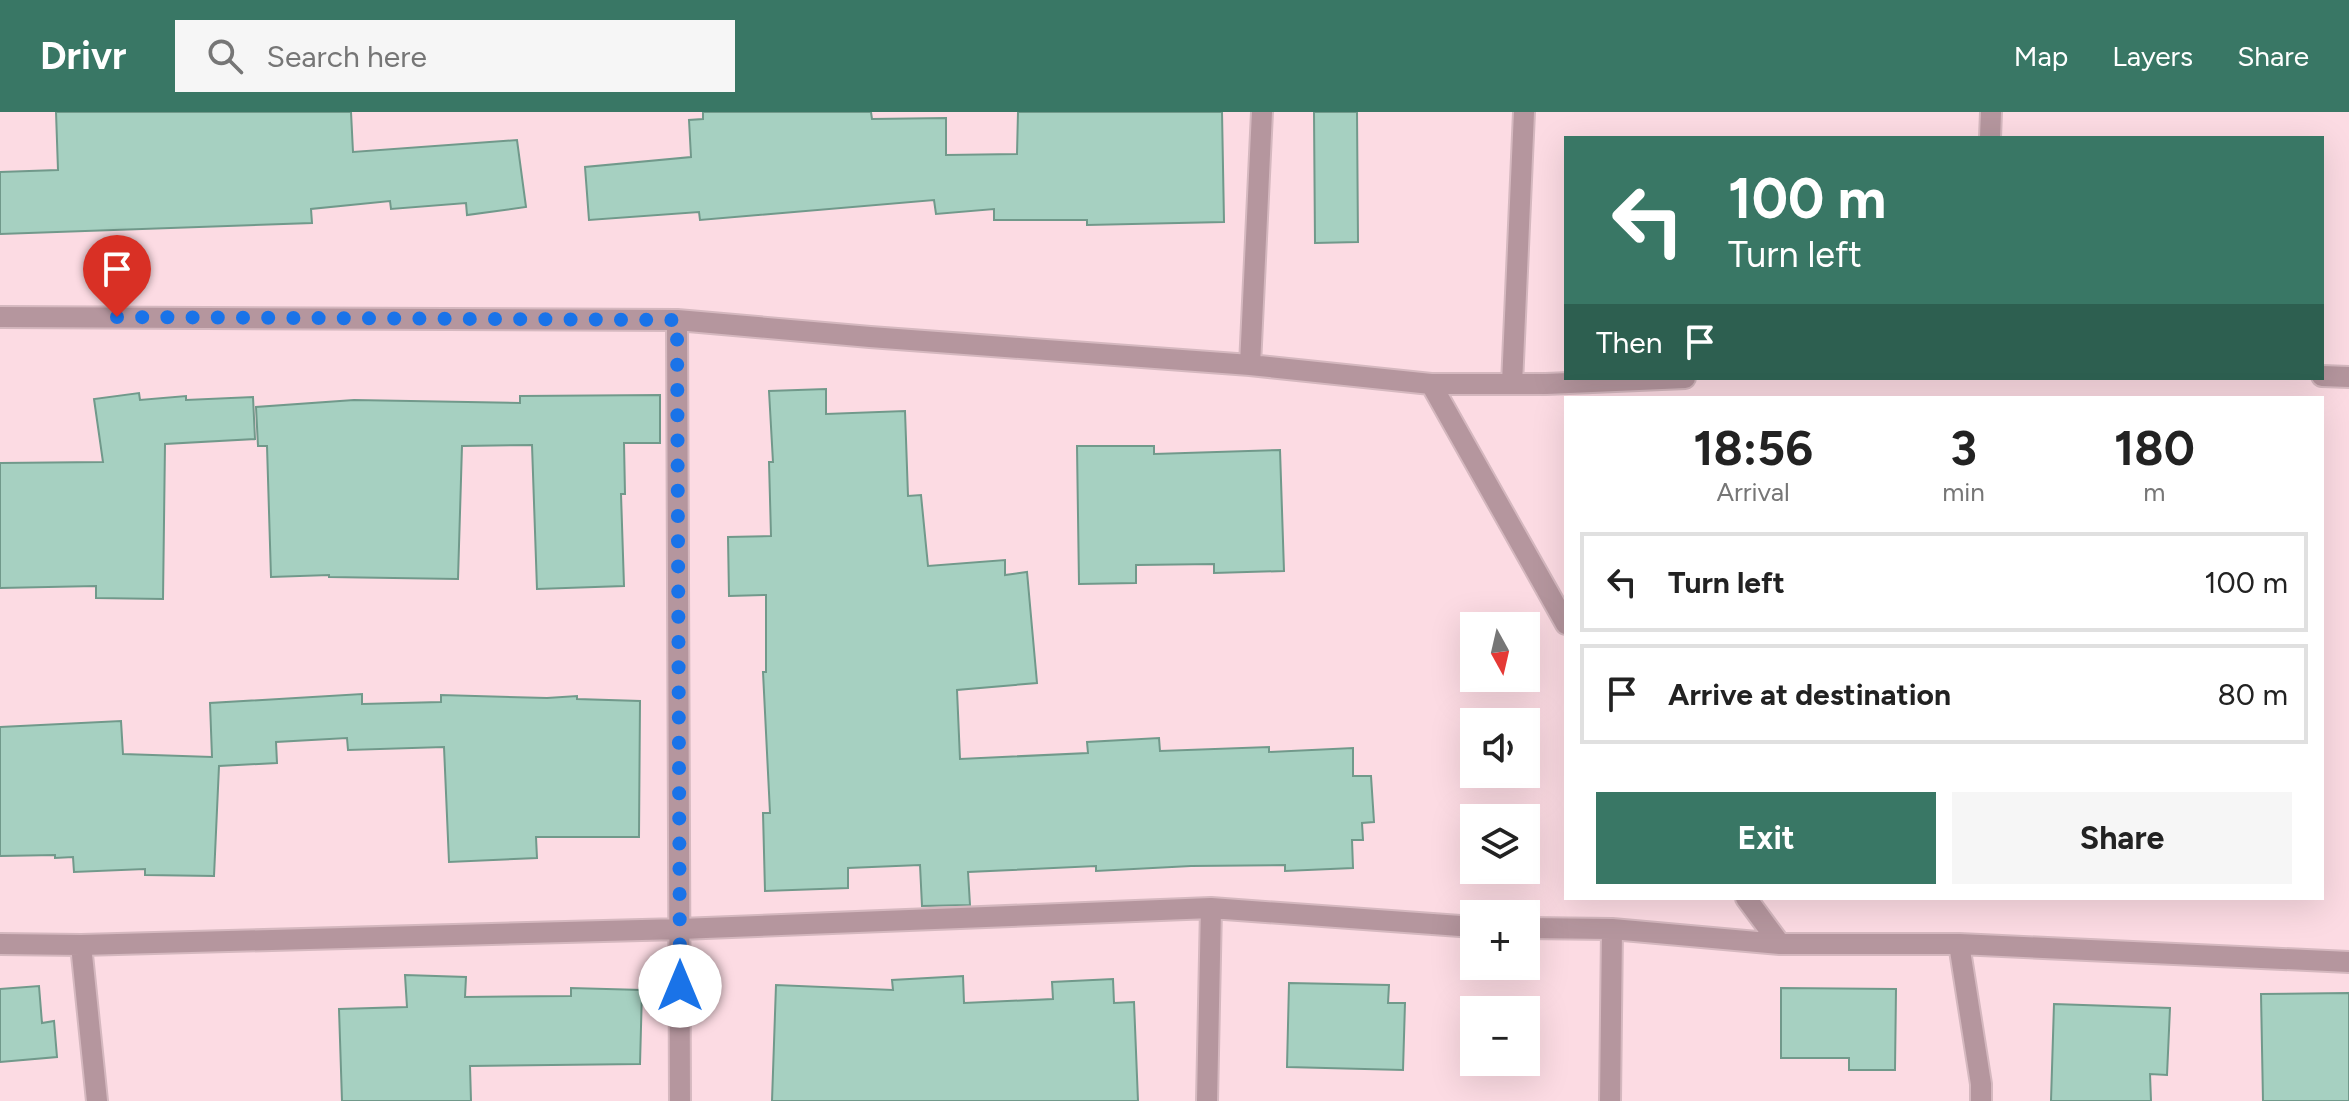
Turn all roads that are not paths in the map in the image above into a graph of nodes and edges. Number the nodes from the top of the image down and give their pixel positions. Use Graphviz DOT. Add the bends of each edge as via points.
graph roads {
  1 [pos="1262,112"];
  2 [pos="1524,112"];
  3 [pos="1991,112"];
  4 [pos="1990,136"];
  5 [pos="0,317"];
  6 [pos="677,320"];
  7 [pos="1250,365"];
  8 [pos="2324,376"];
  9 [pos="2349,377"];
  10 [pos="1627,380"];
  11 [pos="1431,384"];
  12 [pos="1512,384"];
  13 [pos="1564,620"];
  14 [pos="1747,900"];
  15 [pos="1211,908"];
  16 [pos="1460,926"];
  17 [pos="1540,928"];
  18 [pos="680,929"];
  19 [pos="1612,929"];
  20 [pos="0,944"];
  21 [pos="1780,944"];
  22 [pos="1959,944"];
  23 [pos="81,945"];
  24 [pos="2349,962"];
  25 [pos="97,1101"];
  26 [pos="680,1101"];
  27 [pos="1207,1101"];
  28 [pos="1610,1101"];
  29 [pos="1981,1101"];
  1 -- 7 [label="street"];
  2 -- 12 [label="street"];
  3 -- 4 [label="street"];
  5 -- 6 [label="street"];
  6 -- 7 [label="street"];
  6 -- 18 [label="street"];
  7 -- 11 [label="street"];
  8 -- 9 [label="street"];
  10 -- 12 [label="street"];
  11 -- 12 [label="street"];
  11 -- 13 [label="street"];
  14 -- 21 [label="street"];
  15 -- 16 [label="street"];
  15 -- 18 [label="street"];
  15 -- 27 [label="street"];
  17 -- 19 [label="street"];
  18 -- 23 [label="street"];
  18 -- 26 [label="street"];
  19 -- 21 [label="street"];
  19 -- 28 [label="street"];
  20 -- 23 [label="street"];
  21 -- 22 [label="street"];
  22 -- 24 [label="street"];
  22 -- 29 [label="street"];
  23 -- 25 [label="street"];
}
